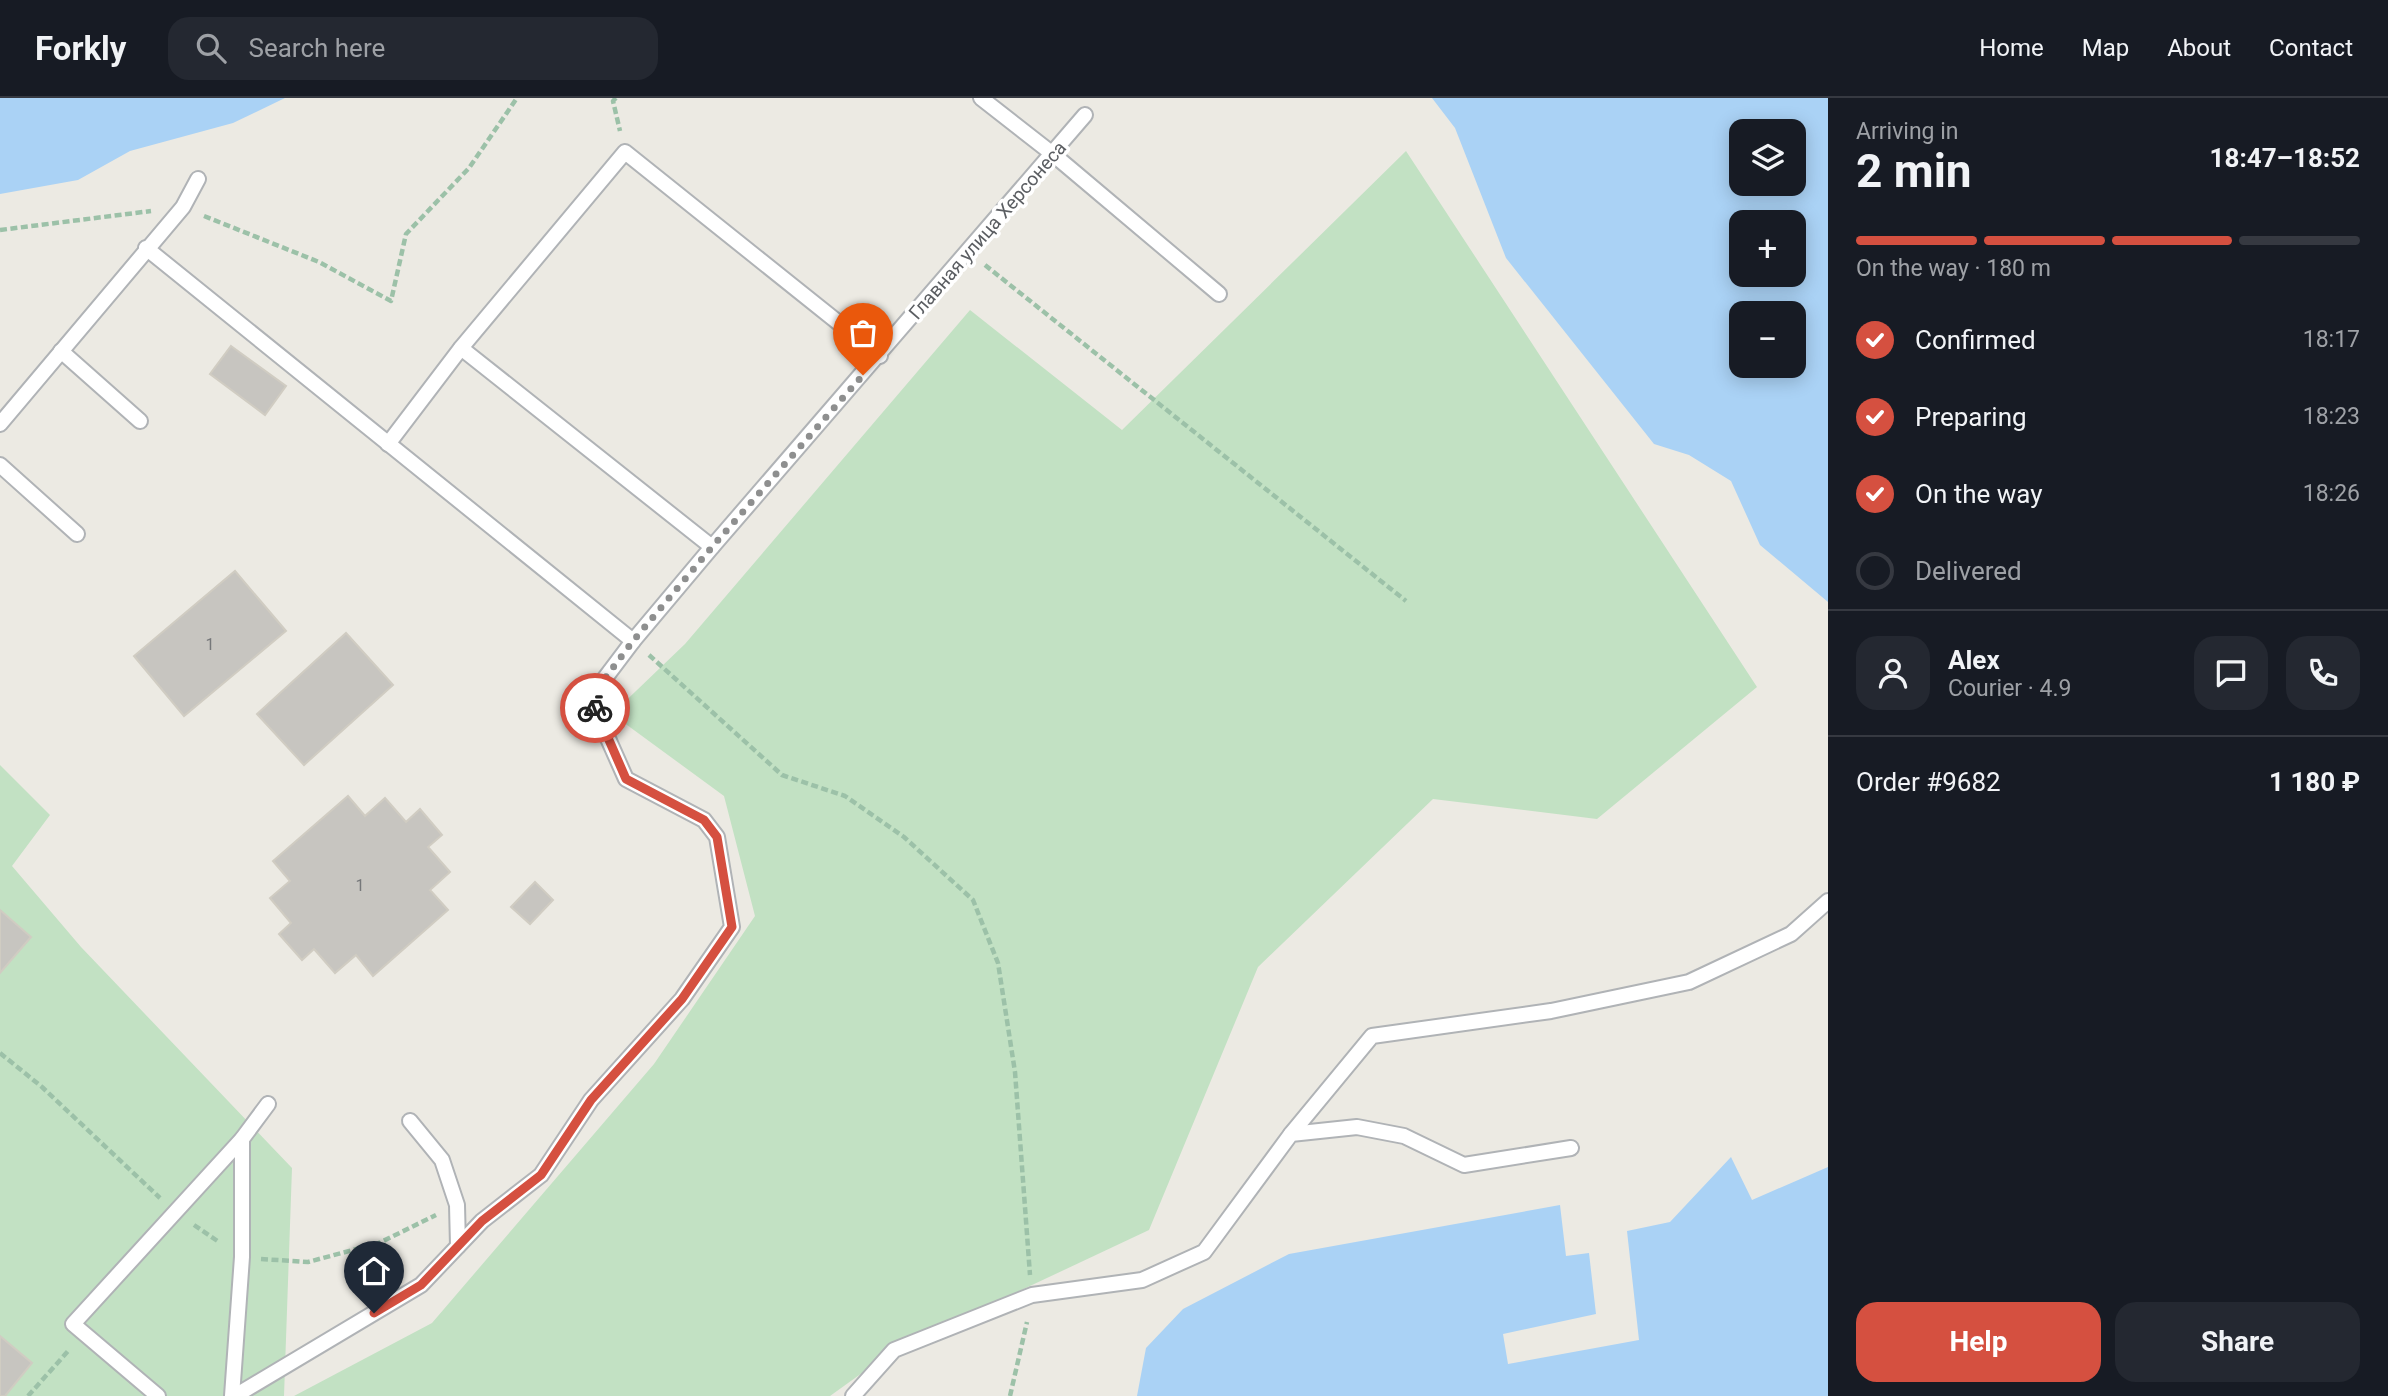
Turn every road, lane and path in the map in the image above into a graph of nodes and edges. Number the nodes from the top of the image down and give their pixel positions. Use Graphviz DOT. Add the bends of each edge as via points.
graph roads {
  1 [pos="517,98"];
  2 [pos="615,98"];
  3 [pos="981,98"];
  4 [pos="1085,115"];
  5 [pos="625,152"];
  6 [pos="1054,155"];
  7 [pos="198,179"];
  8 [pos="183,207"];
  9 [pos="0,230"];
  10 [pos="146,248"];
  11 [pos="966,250"];
  12 [pos="1219,294"];
  13 [pos="461,348"];
  14 [pos="61,351"];
  15 [pos="880,356"];
  16 [pos="140,421"];
  17 [pos="0,424"];
  18 [pos="388,444"];
  19 [pos="0,465"];
  20 [pos="77,534"];
  21 [pos="712,547"];
  22 [pos="1406,601"];
  23 [pos="633,641"];
  24 [pos="1828,901"];
  25 [pos="268,1104"];
  26 [pos="410,1121"];
  27 [pos="1291,1134"];
  28 [pos="242,1139"];
  29 [pos="1571,1147"];
  30 [pos="458,1246"];
  31 [pos="1032,1296"];
  32 [pos="84,1334"];
  33 [pos="28,1396"];
  34 [pos="159,1396"];
  35 [pos="234,1396"];
  36 [pos="853,1396"];
  37 [pos="1010,1396"];
  1 -- 8 [label="path" via="469,168 406,234 391,301 319,262"];
  2 -- 5 [label="path"];
  3 -- 6 [label="lane"];
  4 -- 6 [label="lane, Главная улица Херсонеса"];
  5 -- 13 [label="lane"];
  5 -- 15 [label="lane"];
  6 -- 11 [label="lane, Главная улица Херсонеса"];
  6 -- 12 [label="lane"];
  7 -- 8 [label="lane"];
  8 -- 9 [label="path"];
  8 -- 10 [label="lane"];
  10 -- 14 [label="lane"];
  10 -- 18 [label="lane"];
  11 -- 15 [label="lane, Главная улица Херсонеса"];
  11 -- 22 [label="path"];
  13 -- 18 [label="lane"];
  13 -- 21 [label="lane"];
  14 -- 16 [label="lane"];
  14 -- 17 [label="lane"];
  15 -- 21 [label="lane, Главная улица Херсонеса"];
  18 -- 23 [label="lane"];
  19 -- 20 [label="lane"];
  21 -- 23 [label="lane, Главная улица Херсонеса"];
  23 -- 30 [label="lane, Главная улица Херсонеса" via="590,698 626,779 704,820 717,837 732,927 682,999 591,1100 541,1175"];
  23 -- 31 [label="path" via="782,775 845,796 904,837 973,900 998,963 1015,1072"];
  24 -- 27 [label="lane" via="1791,934 1689,982 1551,1011 1372,1036"];
  25 -- 28 [label="lane"];
  26 -- 30 [label="lane" via="442,1160 457,1205"];
  27 -- 29 [label="lane" via="1357,1127 1404,1136 1464,1165"];
  27 -- 31 [label="lane" via="1204,1252 1142,1280"];
  28 -- 32 [label="lane" via="73,1324"];
  28 -- 35 [label="lane" via="242,1257"];
  30 -- 35 [label="lane" via="421,1285"];
  31 -- 36 [label="lane" via="894,1350"];
  31 -- 37 [label="path"];
  32 -- 33 [label="path"];
  32 -- 34 [label="lane"];
}
